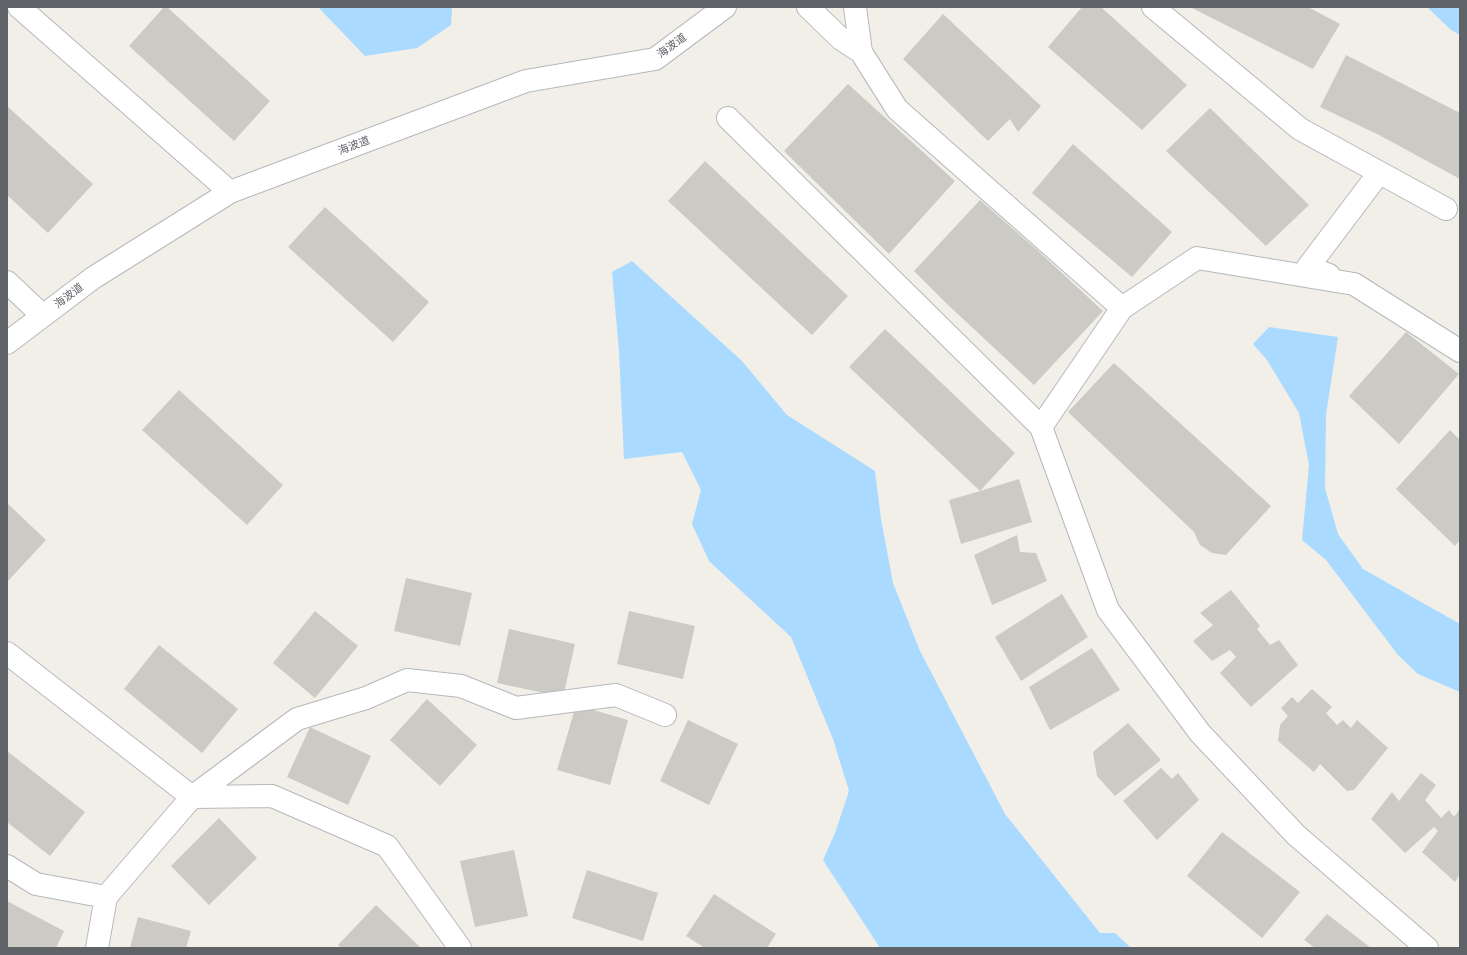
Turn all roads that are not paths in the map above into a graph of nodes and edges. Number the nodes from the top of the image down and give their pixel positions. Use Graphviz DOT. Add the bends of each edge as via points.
graph roads {
  1 [pos="19,7"];
  2 [pos="725,7"];
  3 [pos="808,7"];
  4 [pos="855,7"];
  5 [pos="1153,7"];
  6 [pos="861,52"];
  7 [pos="728,118"];
  8 [pos="1379,172"];
  9 [pos="230,192"];
  10 [pos="1446,209"];
  11 [pos="7,282"];
  12 [pos="1354,284"];
  13 [pos="1122,308"];
  14 [pos="43,316"];
  15 [pos="7,343"];
  16 [pos="1460,351"];
  17 [pos="1041,427"];
  18 [pos="7,653"];
  19 [pos="665,715"];
  20 [pos="192,797"];
  21 [pos="7,866"];
  22 [pos="106,897"];
  23 [pos="97,948"];
  24 [pos="460,948"];
  25 [pos="1427,948"];
  1 -- 9 [label="street"];
  2 -- 9 [label="street, 海波道" via="655,59 526,81"];
  3 -- 6 [label="street" via="841,39"];
  4 -- 6 [label="street"];
  5 -- 8 [label="street" via="1300,129"];
  6 -- 13 [label="street" via="897,109"];
  7 -- 17 [label="street"];
  8 -- 10 [label="street"];
  8 -- 12 [label="street" via="1308,268"];
  9 -- 14 [label="street, 海波道" via="93,278"];
  11 -- 14 [label="street"];
  12 -- 13 [label="street" via="1197,258"];
  12 -- 16 [label="street"];
  13 -- 17 [label="street"];
  14 -- 15 [label="street, 海波道"];
  17 -- 25 [label="street" via="1108,610 1200,733 1290,830"];
  18 -- 20 [label="street"];
  19 -- 20 [label="street" via="616,695 516,708 461,686 407,680 366,698 297,719"];
  20 -- 22 [label="street"];
  20 -- 24 [label="street" via="272,796 387,846"];
  21 -- 22 [label="street" via="36,884"];
  22 -- 23 [label="street"];
}
